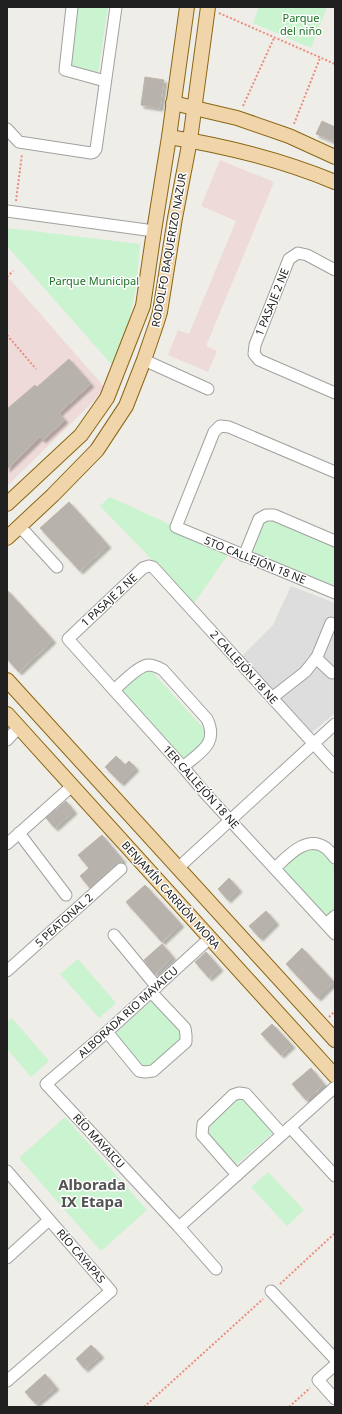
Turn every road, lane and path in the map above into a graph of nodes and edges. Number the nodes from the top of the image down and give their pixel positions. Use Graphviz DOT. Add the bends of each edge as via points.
graph roads {
  1 [pos="72,7"];
  2 [pos="116,7"];
  3 [pos="187,7"];
  4 [pos="208,8"];
  5 [pos="274,37"];
  6 [pos="321,58"];
  7 [pos="335,64"];
  8 [pos="105,81"];
  9 [pos="173,103"];
  10 [pos="194,109"];
  11 [pos="237,118"];
  12 [pos="7,129"];
  13 [pos="289,136"];
  14 [pos="169,137"];
  15 [pos="190,140"];
  16 [pos="24,143"];
  17 [pos="335,157"];
  18 [pos="335,182"];
  19 [pos="11,212"];
  20 [pos="154,230"];
  21 [pos="335,270"];
  22 [pos="14,271"];
  23 [pos="7,277"];
  24 [pos="7,335"];
  25 [pos="144,360"];
  26 [pos="36,370"];
  27 [pos="208,389"];
  28 [pos="335,393"];
  29 [pos="335,472"];
  30 [pos="7,504"];
  31 [pos="19,527"];
  32 [pos="7,538"];
  33 [pos="335,541"];
  34 [pos="244,556"];
  35 [pos="57,567"];
  36 [pos="153,567"];
  37 [pos="335,593"];
  38 [pos="332,623"];
  39 [pos="68,638"];
  40 [pos="316,658"];
  41 [pos="332,673"];
  42 [pos="7,680"];
  43 [pos="13,690"];
  44 [pos="114,690"];
  45 [pos="272,697"];
  46 [pos="7,714"];
  47 [pos="335,724"];
  48 [pos="19,727"];
  49 [pos="7,740"];
  50 [pos="314,743"];
  51 [pos="66,745"];
  52 [pos="183,767"];
  53 [pos="335,767"];
  54 [pos="72,786"];
  55 [pos="127,812"];
  56 [pos="231,820"];
  57 [pos="19,832"];
  58 [pos="7,844"];
  59 [pos="335,858"];
  60 [pos="178,868"];
  61 [pos="274,868"];
  62 [pos="121,869"];
  63 [pos="66,895"];
  64 [pos="335,916"];
  65 [pos="326,924"];
  66 [pos="335,934"];
  67 [pos="114,935"];
  68 [pos="210,938"];
  69 [pos="7,971"];
  70 [pos="154,990"];
  71 [pos="107,1032"];
  72 [pos="335,1040"];
  73 [pos="335,1076"];
  74 [pos="46,1084"];
  75 [pos="335,1087"];
  76 [pos="286,1131"];
  77 [pos="7,1171"];
  78 [pos="237,1175"];
  79 [pos="335,1176"];
  80 [pos="49,1220"];
  81 [pos="179,1227"];
  82 [pos="335,1233"];
  83 [pos="7,1258"];
  84 [pos="216,1268"];
  85 [pos="271,1291"];
  86 [pos="335,1359"];
  87 [pos="335,1365"];
  88 [pos="318,1380"];
  89 [pos="7,1381"];
  90 [pos="335,1399"];
  91 [pos="144,1407"];
  92 [pos="289,1407"];
  1 -- 8 [label="street" via="65,70"];
  2 -- 8 [label="street"];
  3 -- 9 [label="main road, RODOLFO BAQUERIZO NAZUR"];
  4 -- 5 [label="path"];
  4 -- 10 [label="main road, RODOLFO BAQUERIZO NAZUR"];
  5 -- 6 [label="path"];
  5 -- 11 [label="path"];
  6 -- 7 [label="path"];
  6 -- 13 [label="path"];
  8 -- 16 [label="street" via="94,152"];
  9 -- 10 [label="main road"];
  9 -- 14 [label="main road, RODOLFO BAQUERIZO NAZUR"];
  10 -- 11 [label="main road"];
  10 -- 15 [label="main road, RODOLFO BAQUERIZO NAZUR"];
  11 -- 13 [label="main road"];
  12 -- 16 [label="street" via="19,142"];
  13 -- 17 [label="main road"];
  14 -- 15 [label="main road"];
  14 -- 20 [label="main road, RODOLFO BAQUERIZO NAZUR"];
  15 -- 18 [label="main road" via="268,158"];
  15 -- 25 [label="main road, RODOLFO BAQUERIZO NAZUR" via="158,322"];
  16 -- 19 [label="path"];
  19 -- 20 [label="street"];
  20 -- 30 [label="main road, RODOLFO BAQUERIZO NAZUR" via="143,306 107,398 81,435"];
  21 -- 28 [label="street, 1 PASAJE 2 NE" via="307,255 298,253 289,259 255,345 254,354 259,360"];
  22 -- 23 [label="path"];
  24 -- 26 [label="path"];
  25 -- 27 [label="street"];
  25 -- 31 [label="main road, RODOLFO BAQUERIZO NAZUR" via="126,406 97,450"];
  29 -- 34 [label="street, 5TO CALLEJÓN 18 NE" via="229,427 220,426 214,432 176,527"];
  31 -- 32 [label="main road, RODOLFO BAQUERIZO NAZUR"];
  31 -- 35 [label="street"];
  33 -- 34 [label="street" via="270,515 259,519"];
  34 -- 37 [label="street, 5TO CALLEJÓN 18 NE"];
  36 -- 39 [label="street, 1 PASAJE 2 NE" via="143,568"];
  36 -- 45 [label="street, 2 CALLEJÓN 18 NE"];
  38 -- 40 [label="street"];
  39 -- 44 [label="street, 1ER CALLEJÓN 18 NE"];
  40 -- 41 [label="street"];
  40 -- 45 [label="street" via="305,672"];
  42 -- 43 [label="main road, BENJAMÍN CARRIÓN MORA"];
  43 -- 51 [label="main road, BENJAMÍN CARRIÓN MORA"];
  44 -- 52 [label="street, 1ER CALLEJÓN 18 NE"];
  44 -- 52 [label="street" via="146,665 163,670 178,686 207,719 212,736 208,745"];
  45 -- 50 [label="street, 2 CALLEJÓN 18 NE"];
  46 -- 48 [label="main road, BENJAMÍN CARRIÓN MORA"];
  47 -- 50 [label="street"];
  48 -- 49 [label="street"];
  48 -- 51 [label="main road" via="48,752 56,752"];
  48 -- 54 [label="main road, BENJAMÍN CARRIÓN MORA"];
  50 -- 53 [label="street, 2 CALLEJÓN 18 NE"];
  50 -- 56 [label="street"];
  51 -- 55 [label="main road, BENJAMÍN CARRIÓN MORA"];
  52 -- 56 [label="street, 1ER CALLEJÓN 18 NE"];
  54 -- 55 [label="main road" via="86,777 111,801"];
  54 -- 57 [label="street"];
  54 -- 68 [label="main road, BENJAMÍN CARRIÓN MORA"];
  55 -- 60 [label="main road, BENJAMÍN CARRIÓN MORA"];
  56 -- 60 [label="street"];
  56 -- 61 [label="street, 1ER CALLEJÓN 18 NE"];
  57 -- 58 [label="street"];
  57 -- 63 [label="street"];
  59 -- 61 [label="street" via="326,848 317,844 307,844"];
  60 -- 72 [label="main road, BENJAMÍN CARRIÓN MORA"];
  61 -- 65 [label="street, 1ER CALLEJÓN 18 NE"];
  62 -- 69 [label="street, 5 PEATONAL 2"];
  64 -- 65 [label="street"];
  65 -- 66 [label="street, 1ER CALLEJÓN 18 NE"];
  67 -- 70 [label="street"];
  68 -- 70 [label="street, ALBORADA RIO MAYAICU"];
  68 -- 73 [label="main road, BENJAMÍN CARRIÓN MORA"];
  70 -- 71 [label="street, ALBORADA RIO MAYAICU"];
  70 -- 71 [label="street" via="185,1028 186,1042 153,1071 139,1071"];
  71 -- 74 [label="street, ALBORADA RIO MAYAICU"];
  74 -- 81 [label="street, RÍO MAYAICU"];
  75 -- 76 [label="street"];
  76 -- 78 [label="street"];
  76 -- 78 [label="street" via="246,1094 233,1095 203,1124 202,1135"];
  76 -- 79 [label="street"];
  77 -- 80 [label="street, RÍO CAYAPAS"];
  78 -- 81 [label="street"];
  80 -- 83 [label="street"];
  80 -- 89 [label="street, RÍO CAYAPAS" via="111,1291"];
  81 -- 84 [label="street, RÍO MAYAICU"];
  82 -- 85 [label="path"];
  85 -- 86 [label="street"];
  85 -- 91 [label="path"];
  87 -- 88 [label="street"];
  88 -- 90 [label="street"];
  88 -- 92 [label="path"];
}
